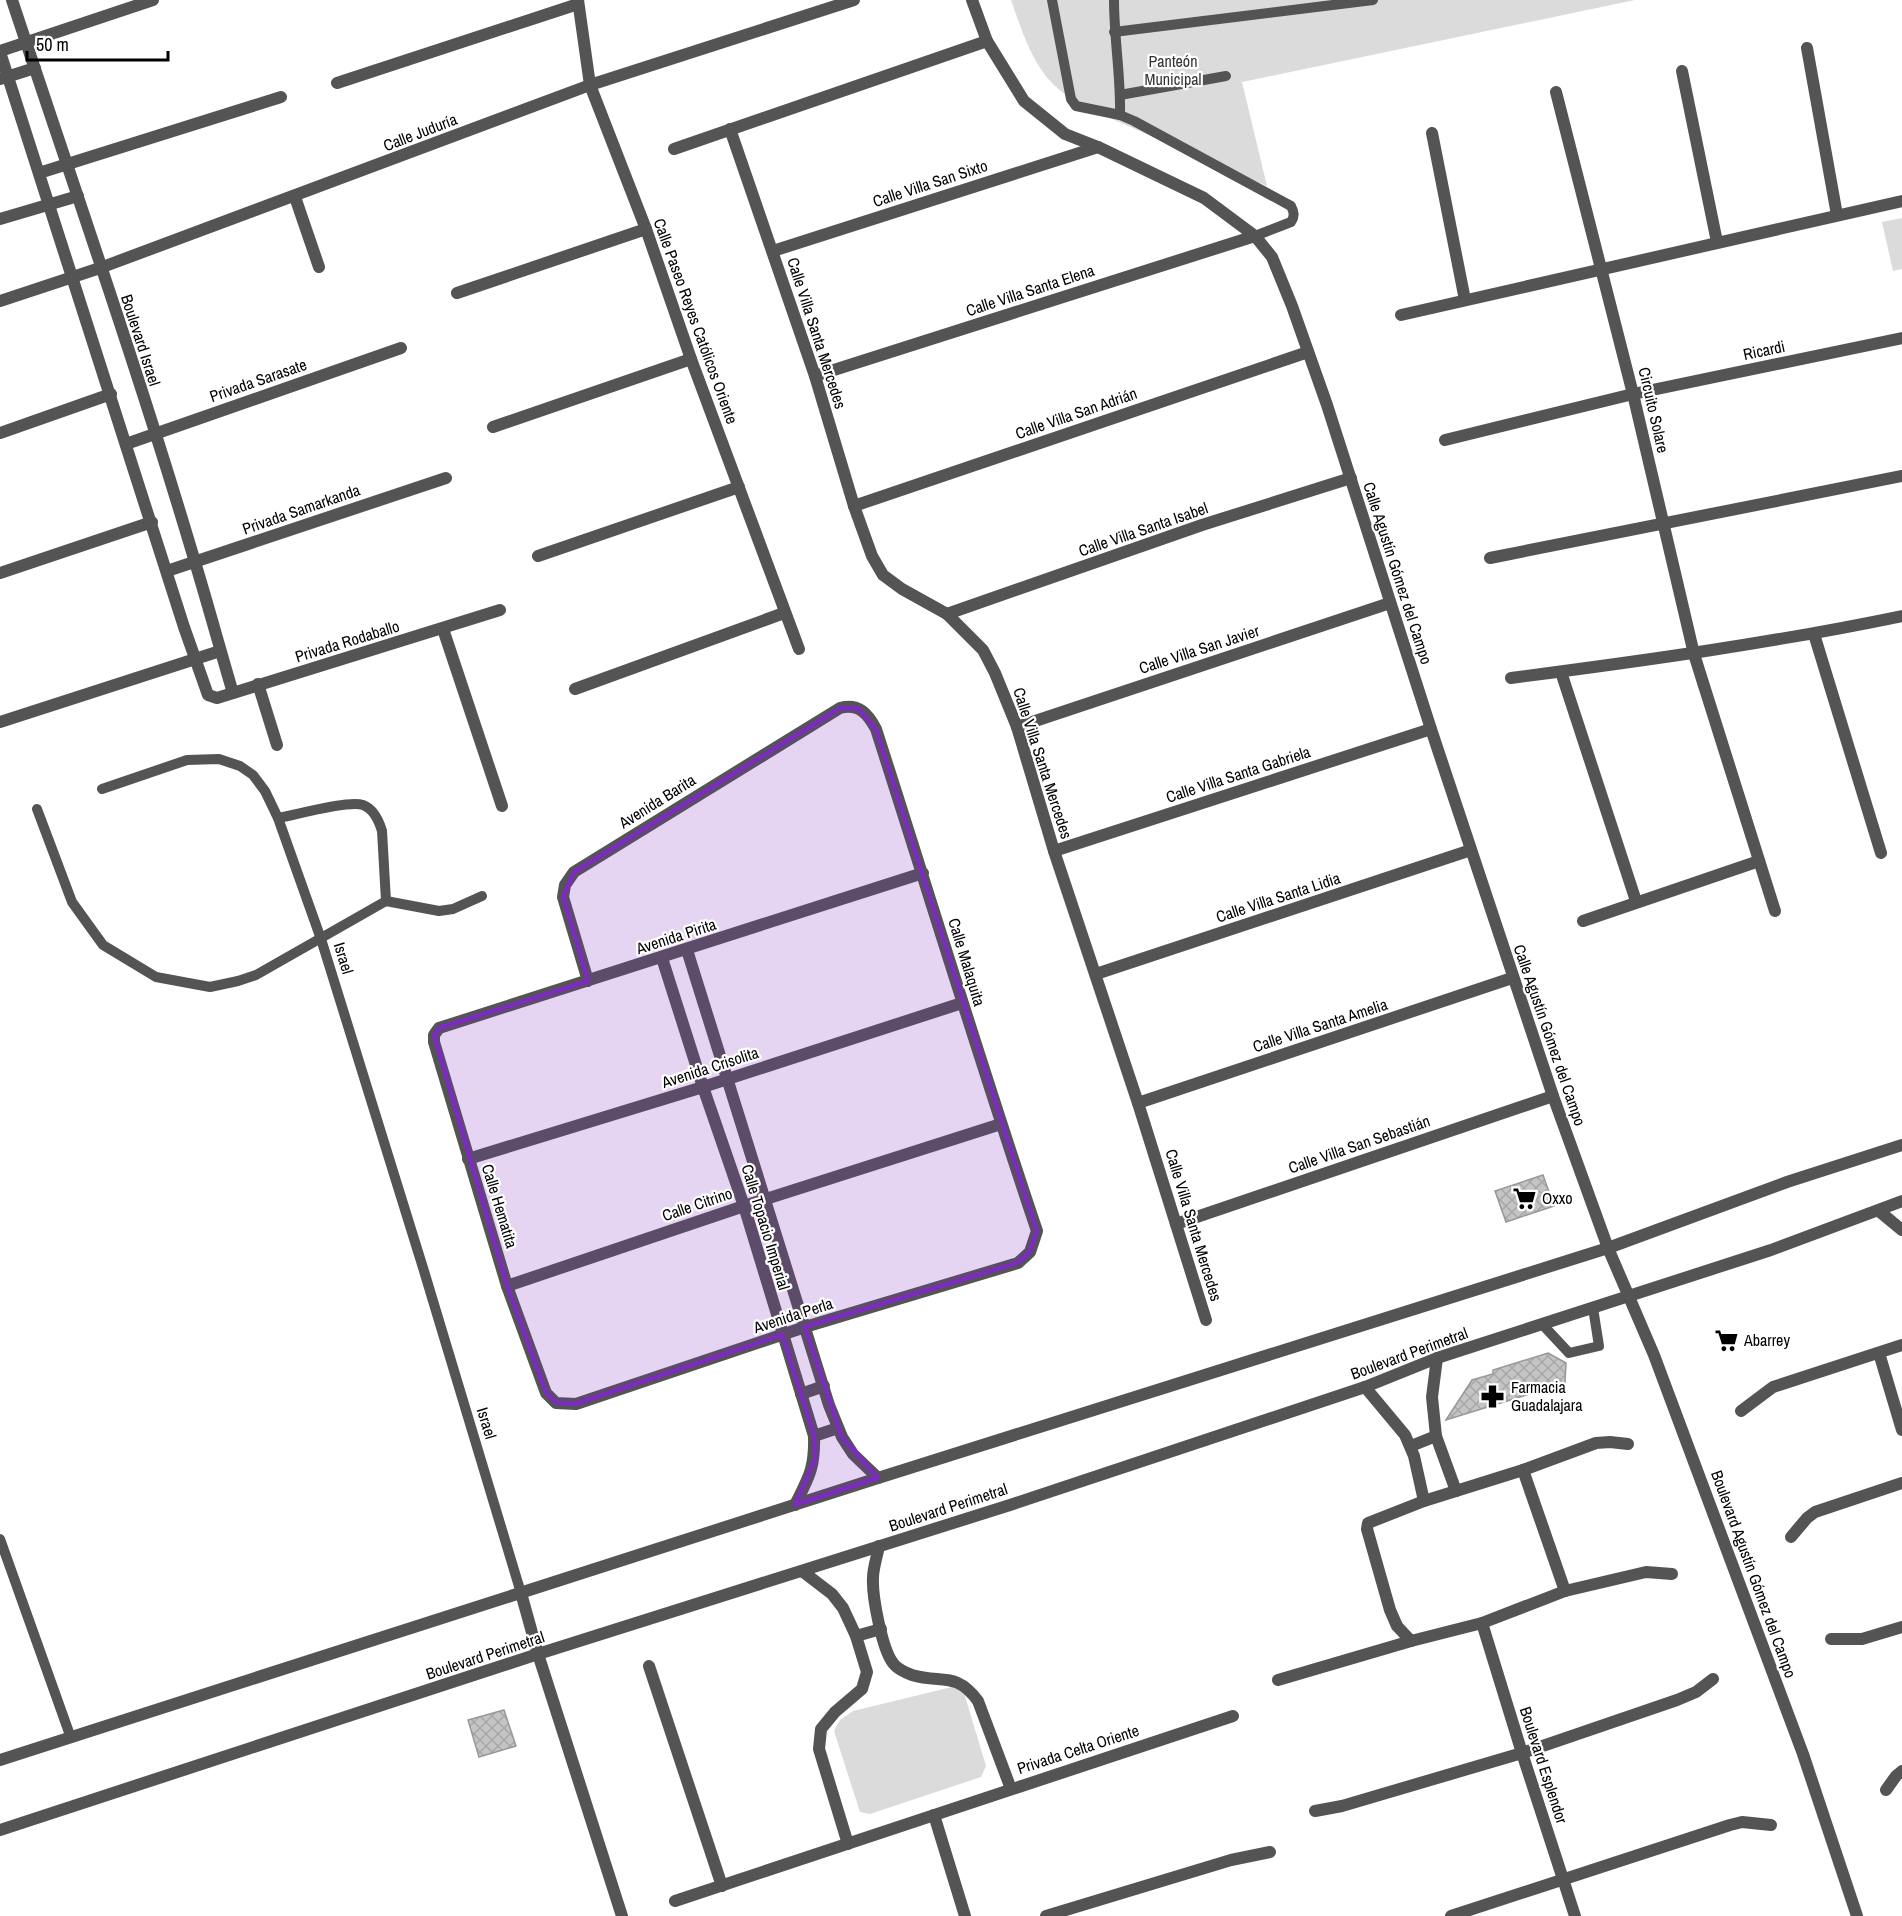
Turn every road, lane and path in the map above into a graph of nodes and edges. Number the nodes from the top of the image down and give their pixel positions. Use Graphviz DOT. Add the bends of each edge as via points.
graph roads {
  1 [pos="12,0"];
  2 [pos="153,0"];
  3 [pos="854,0"];
  4 [pos="972,0"];
  5 [pos="1052,0"];
  6 [pos="1114,0"];
  7 [pos="1373,0"];
  8 [pos="578,2"];
  9 [pos="1114,32"];
  10 [pos="987,41"];
  11 [pos="26,42"];
  12 [pos="1807,48"];
  13 [pos="0,52"];
  14 [pos="35,68"];
  15 [pos="1682,71"];
  16 [pos="1226,76"];
  17 [pos="4,78"];
  18 [pos="337,83"];
  19 [pos="590,85"];
  20 [pos="1556,92"];
  21 [pos="1120,95"];
  22 [pos="280,97"];
  23 [pos="1120,115"];
  24 [pos="730,129"];
  25 [pos="1432,134"];
  26 [pos="1098,147"];
  27 [pos="675,149"];
  28 [pos="68,165"];
  29 [pos="39,173"];
  30 [pos="78,196"];
  31 [pos="295,197"];
  32 [pos="1902,201"];
  33 [pos="49,204"];
  34 [pos="1837,215"];
  35 [pos="0,219"];
  36 [pos="646,229"];
  37 [pos="1255,236"];
  38 [pos="1717,242"];
  39 [pos="772,251"];
  40 [pos="319,267"];
  41 [pos="100,268"];
  42 [pos="1602,268"];
  43 [pos="71,278"];
  44 [pos="457,293"];
  45 [pos="1465,300"];
  46 [pos="0,301"];
  47 [pos="1401,315"];
  48 [pos="1902,338"];
  49 [pos="401,348"];
  50 [pos="1308,352"];
  51 [pos="691,359"];
  52 [pos="815,376"];
  53 [pos="111,394"];
  54 [pos="1633,394"];
  55 [pos="493,427"];
  56 [pos="0,433"];
  57 [pos="154,433"];
  58 [pos="1445,440"];
  59 [pos="126,444"];
  60 [pos="1902,476"];
  61 [pos="446,478"];
  62 [pos="1351,478"];
  63 [pos="739,487"];
  64 [pos="855,506"];
  65 [pos="152,522"];
  66 [pos="1663,525"];
  67 [pos="538,556"];
  68 [pos="1490,558"];
  69 [pos="195,562"];
  70 [pos="167,571"];
  71 [pos="0,573"];
  72 [pos="1390,603"];
  73 [pos="500,610"];
  74 [pos="784,613"];
  75 [pos="947,614"];
  76 [pos="1902,616"];
  77 [pos="443,629"];
  78 [pos="1814,634"];
  79 [pos="799,649"];
  80 [pos="220,651"];
  81 [pos="1694,654"];
  82 [pos="195,659"];
  83 [pos="1561,672"];
  84 [pos="1511,678"];
  85 [pos="258,684"];
  86 [pos="575,689"];
  87 [pos="232,693"];
  88 [pos="858,708"];
  89 [pos="0,722"];
  90 [pos="1017,727"];
  91 [pos="1431,729"];
  92 [pos="277,745"];
  93 [pos="102,789"];
  94 [pos="502,806"];
  95 [pos="37,808"];
  96 [pos="278,818"];
  97 [pos="1054,850"];
  98 [pos="1471,850"];
  99 [pos="1881,853"];
  100 [pos="1759,861"];
  101 [pos="923,873"];
  102 [pos="482,896"];
  103 [pos="386,901"];
  104 [pos="1636,902"];
  105 [pos="1775,911"];
  106 [pos="1582,921"];
  107 [pos="321,939"];
  108 [pos="687,950"];
  109 [pos="662,958"];
  110 [pos="1096,974"];
  111 [pos="1512,978"];
  112 [pos="588,981"];
  113 [pos="962,1003"];
  114 [pos="439,1028"];
  115 [pos="727,1079"];
  116 [pos="703,1087"];
  117 [pos="1553,1096"];
  118 [pos="1138,1102"];
  119 [pos="1001,1124"];
  120 [pos="1902,1144"];
  121 [pos="468,1159"];
  122 [pos="765,1200"];
  123 [pos="1902,1201"];
  124 [pos="744,1206"];
  125 [pos="1879,1211"];
  126 [pos="1176,1224"];
  127 [pos="1902,1230"];
  128 [pos="1037,1231"];
  129 [pos="1608,1248"];
  130 [pos="507,1286"];
  131 [pos="1628,1297"];
  132 [pos="1593,1308"];
  133 [pos="1206,1320"];
  134 [pos="1542,1324"];
  135 [pos="805,1327"];
  136 [pos="782,1335"];
  137 [pos="1902,1346"];
  138 [pos="1879,1353"];
  139 [pos="1437,1358"];
  140 [pos="824,1386"];
  141 [pos="1365,1387"];
  142 [pos="546,1393"];
  143 [pos="801,1394"];
  144 [pos="1741,1411"];
  145 [pos="838,1428"];
  146 [pos="1902,1430"];
  147 [pos="814,1436"];
  148 [pos="1436,1436"];
  149 [pos="1628,1444"];
  150 [pos="1411,1446"];
  151 [pos="1523,1470"];
  152 [pos="878,1478"];
  153 [pos="1902,1483"];
  154 [pos="1456,1491"];
  155 [pos="1424,1501"];
  156 [pos="795,1505"];
  157 [pos="1791,1537"];
  158 [pos="0,1539"];
  159 [pos="879,1546"];
  160 [pos="802,1572"];
  161 [pos="1672,1574"];
  162 [pos="1565,1591"];
  163 [pos="521,1593"];
  164 [pos="1482,1623"];
  165 [pos="1902,1627"];
  166 [pos="881,1629"];
  167 [pos="856,1636"];
  168 [pos="1830,1639"];
  169 [pos="1411,1641"];
  170 [pos="538,1654"];
  171 [pos="649,1666"];
  172 [pos="1713,1679"];
  173 [pos="1278,1680"];
  174 [pos="1233,1716"];
  175 [pos="71,1738"];
  176 [pos="1522,1753"];
  177 [pos="0,1761"];
  178 [pos="1902,1771"];
  179 [pos="1011,1789"];
  180 [pos="1886,1790"];
  181 [pos="1315,1811"];
  182 [pos="934,1815"];
  183 [pos="1771,1825"];
  184 [pos="0,1830"];
  185 [pos="848,1844"];
  186 [pos="1270,1852"];
  187 [pos="1564,1880"];
  188 [pos="722,1886"];
  189 [pos="675,1901"];
  190 [pos="622,1916"];
  191 [pos="965,1916"];
  192 [pos="1046,1916"];
  193 [pos="1451,1916"];
  194 [pos="1575,1916"];
  195 [pos="1857,1916"];
  1 -- 11 [label="street, Boulevard Israel"];
  2 -- 11 [label="street"];
  3 -- 19 [label="street, Calle Juduría"];
  4 -- 10 [label="street, Calle Agustín Gómez del Campo"];
  5 -- 23 [label="lane" via="1071,99 1076,106"];
  6 -- 9 [label="lane"];
  7 -- 9 [label="lane"];
  8 -- 18 [label="street"];
  8 -- 19 [label="street, Calle Paseo Reyes Católicos Oriente"];
  9 -- 21 [label="lane"];
  10 -- 24 [label="street"];
  10 -- 26 [label="street, Calle Agustín Gómez del Campo" via="1024,101 1065,134"];
  11 -- 13 [label="street"];
  11 -- 14 [label="street, Boulevard Israel"];
  12 -- 34 [label="street"];
  13 -- 17 [label="street"];
  14 -- 17 [label="street"];
  14 -- 28 [label="street, Boulevard Israel"];
  15 -- 38 [label="street"];
  16 -- 21 [label="lane"];
  17 -- 29 [label="street"];
  19 -- 31 [label="street, Calle Juduría"];
  19 -- 36 [label="street, Calle Paseo Reyes Católicos Oriente"];
  20 -- 42 [label="street, Circuito Solare"];
  21 -- 23 [label="lane"];
  22 -- 28 [label="street"];
  23 -- 37 [label="lane" via="1292,206 1291,222"];
  24 -- 27 [label="street"];
  24 -- 39 [label="street, Calle Villa Santa Mercedes"];
  25 -- 45 [label="street"];
  26 -- 37 [label="street, Calle Agustín Gómez del Campo" via="1204,198"];
  26 -- 39 [label="street, Calle Villa San Sixto"];
  28 -- 29 [label="street"];
  28 -- 30 [label="street, Boulevard Israel"];
  29 -- 33 [label="street"];
  30 -- 33 [label="street"];
  30 -- 41 [label="street, Boulevard Israel"];
  31 -- 40 [label="street"];
  31 -- 41 [label="street, Calle Juduría"];
  32 -- 34 [label="street"];
  33 -- 35 [label="street"];
  33 -- 43 [label="street"];
  34 -- 38 [label="street"];
  36 -- 44 [label="street"];
  36 -- 51 [label="street, Calle Paseo Reyes Católicos Oriente"];
  37 -- 50 [label="street, Calle Agustín Gómez del Campo" via="1272,257"];
  37 -- 52 [label="street, Calle Villa Santa Elena"];
  38 -- 42 [label="street"];
  39 -- 52 [label="street, Calle Villa Santa Mercedes"];
  41 -- 43 [label="street, Calle Juduría"];
  41 -- 57 [label="street, Boulevard Israel"];
  42 -- 45 [label="street"];
  42 -- 54 [label="street, Circuito Solare"];
  43 -- 46 [label="street, Calle Juduría"];
  43 -- 53 [label="street"];
  45 -- 47 [label="street"];
  48 -- 54 [label="street, Ricardi"];
  49 -- 57 [label="street, Privada Sarasate"];
  50 -- 62 [label="street, Calle Agustín Gómez del Campo"];
  50 -- 64 [label="street, Calle Villa San Adrián"];
  51 -- 55 [label="street"];
  51 -- 63 [label="street, Calle Paseo Reyes Católicos Oriente"];
  52 -- 64 [label="street, Calle Villa Santa Mercedes"];
  53 -- 56 [label="street"];
  53 -- 59 [label="street"];
  54 -- 58 [label="street, Ricardi"];
  54 -- 66 [label="street, Circuito Solare"];
  57 -- 59 [label="street, Privada Sarasate"];
  57 -- 69 [label="street, Boulevard Israel"];
  59 -- 65 [label="street"];
  60 -- 66 [label="street"];
  61 -- 69 [label="street, Privada Samarkanda"];
  62 -- 72 [label="street, Calle Agustín Gómez del Campo"];
  62 -- 75 [label="street, Calle Villa Santa Isabel"];
  63 -- 67 [label="street"];
  63 -- 74 [label="street, Calle Paseo Reyes Católicos Oriente"];
  64 -- 75 [label="street, Calle Villa Santa Mercedes" via="872,556 883,575"];
  65 -- 70 [label="street"];
  65 -- 71 [label="street"];
  66 -- 68 [label="street"];
  66 -- 81 [label="street, Circuito Solare"];
  69 -- 70 [label="street, Privada Samarkanda"];
  69 -- 80 [label="street, Boulevard Israel"];
  70 -- 82 [label="street"];
  72 -- 90 [label="street, Calle Villa San Javier"];
  72 -- 91 [label="street, Calle Agustín Gómez del Campo"];
  73 -- 77 [label="street, Privada Rodaballo"];
  74 -- 79 [label="street, Calle Paseo Reyes Católicos Oriente"];
  74 -- 86 [label="street"];
  75 -- 90 [label="street, Calle Villa Santa Mercedes" via="983,650"];
  76 -- 78 [label="street"];
  77 -- 85 [label="street, Privada Rodaballo"];
  77 -- 94 [label="street"];
  78 -- 81 [label="street"];
  78 -- 99 [label="street"];
  80 -- 82 [label="street"];
  80 -- 87 [label="street, Boulevard Israel"];
  81 -- 83 [label="street"];
  81 -- 100 [label="street, Circuito Solare"];
  82 -- 87 [label="street, Privada Rodaballo" via="208,695 217,698"];
  82 -- 89 [label="street"];
  83 -- 84 [label="street"];
  83 -- 104 [label="street"];
  85 -- 87 [label="street, Privada Rodaballo"];
  85 -- 92 [label="street"];
  88 -- 101 [label="street, Calle Malaquita" via="876,729"];
  88 -- 112 [label="street, Avenida Barita" via="840,708 574,872 565,885 563,897"];
  90 -- 97 [label="street, Calle Villa Santa Mercedes"];
  91 -- 97 [label="street, Calle Villa Santa Gabriela"];
  91 -- 98 [label="street, Calle Agustín Gómez del Campo"];
  93 -- 96 [label="lane, Israel" via="187,760 219,759 253,775"];
  95 -- 107 [label="lane" via="72,902 103,945 156,977 210,987 238,981"];
  96 -- 103 [label="lane" via="351,803 364,805 379,821 382,831"];
  96 -- 107 [label="lane, Israel"];
  97 -- 110 [label="street, Calle Villa Santa Mercedes"];
  98 -- 110 [label="street, Calle Villa Santa Lidia"];
  98 -- 111 [label="street, Calle Agustín Gómez del Campo"];
  100 -- 104 [label="street"];
  100 -- 105 [label="street, Circuito Solare"];
  101 -- 108 [label="street, Avenida Pirita"];
  101 -- 113 [label="street, Calle Malaquita"];
  102 -- 103 [label="lane" via="439,911"];
  103 -- 107 [label="lane"];
  104 -- 106 [label="street"];
  107 -- 163 [label="lane, Israel"];
  108 -- 109 [label="street, Avenida Pirita"];
  108 -- 115 [label="street, Calle Topacio Imperial"];
  109 -- 112 [label="street, Avenida Pirita"];
  109 -- 116 [label="street, Calle Topacio Imperial"];
  110 -- 118 [label="street, Calle Villa Santa Mercedes"];
  111 -- 117 [label="street, Calle Agustín Gómez del Campo"];
  111 -- 118 [label="street, Calle Villa Santa Amelia"];
  112 -- 114 [label="street, Avenida Pirita"];
  113 -- 115 [label="street, Avenida Crisolita"];
  113 -- 119 [label="street, Calle Malaquita"];
  114 -- 121 [label="street, Calle Hematita" via="434,1042"];
  115 -- 116 [label="street, Avenida Crisolita"];
  115 -- 122 [label="street, Calle Topacio Imperial"];
  116 -- 121 [label="street, Avenida Crisolita"];
  116 -- 124 [label="street, Calle Topacio Imperial"];
  117 -- 126 [label="street, Calle Villa San Sebastián"];
  117 -- 129 [label="street, Calle Agustín Gómez del Campo"];
  118 -- 126 [label="street, Calle Villa Santa Mercedes"];
  119 -- 122 [label="street, Calle Citrino"];
  119 -- 128 [label="street, Calle Malaquita"];
  120 -- 129 [label="street"];
  121 -- 130 [label="street, Calle Hematita"];
  122 -- 124 [label="street, Calle Citrino"];
  122 -- 135 [label="street, Calle Topacio Imperial"];
  123 -- 125 [label="street, Boulevard Perimetral"];
  124 -- 130 [label="street, Calle Citrino"];
  124 -- 136 [label="street, Calle Topacio Imperial"];
  125 -- 127 [label="street"];
  125 -- 131 [label="street, Boulevard Perimetral"];
  126 -- 133 [label="street, Calle Villa Santa Mercedes"];
  128 -- 135 [label="street, Avenida Perla" via="1030,1252 1018,1263"];
  129 -- 131 [label="street, Boulevard Agustín Gómez del Campo"];
  129 -- 152 [label="street"];
  130 -- 142 [label="street, Calle Hematita"];
  131 -- 132 [label="street, Boulevard Perimetral"];
  131 -- 195 [label="street, Boulevard Agustín Gómez del Campo" via="1654,1355 1799,1743"];
  132 -- 134 [label="street, Boulevard Perimetral"];
  132 -- 134 [label="lane" via="1599,1346 1569,1353"];
  134 -- 139 [label="street, Boulevard Perimetral"];
  135 -- 136 [label="street, Avenida Perla"];
  135 -- 140 [label="street, Calle Topacio Imperial"];
  136 -- 142 [label="street, Avenida Perla" via="576,1404 556,1404"];
  136 -- 143 [label="street, Calle Topacio Imperial"];
  137 -- 138 [label="street"];
  138 -- 144 [label="street" via="1773,1387"];
  138 -- 146 [label="street"];
  139 -- 141 [label="street, Boulevard Perimetral"];
  139 -- 148 [label="street" via="1432,1397"];
  140 -- 143 [label="street"];
  140 -- 145 [label="street, Calle Topacio Imperial"];
  141 -- 150 [label="street"];
  141 -- 159 [label="street, Boulevard Perimetral"];
  143 -- 147 [label="street, Calle Topacio Imperial"];
  145 -- 147 [label="street"];
  145 -- 152 [label="street, Calle Topacio Imperial" via="854,1454"];
  147 -- 156 [label="street, Calle Topacio Imperial" via="815,1459"];
  148 -- 150 [label="street"];
  148 -- 154 [label="street"];
  149 -- 151 [label="street" via="1596,1443"];
  150 -- 155 [label="street"];
  151 -- 154 [label="street"];
  151 -- 162 [label="street"];
  152 -- 156 [label="street"];
  153 -- 157 [label="street" via="1815,1512"];
  154 -- 155 [label="street"];
  155 -- 169 [label="street" via="1368,1523 1367,1529 1390,1610 1397,1626"];
  156 -- 163 [label="street"];
  158 -- 175 [label="lane"];
  159 -- 160 [label="street, Boulevard Perimetral"];
  159 -- 166 [label="street" via="873,1595"];
  160 -- 167 [label="street" via="832,1594"];
  160 -- 170 [label="street, Boulevard Perimetral"];
  161 -- 162 [label="street" via="1646,1572"];
  162 -- 164 [label="street"];
  163 -- 170 [label="street, Israel"];
  163 -- 175 [label="street"];
  164 -- 169 [label="street"];
  164 -- 176 [label="street, Boulevard Esplendor"];
  165 -- 168 [label="street" via="1862,1639"];
  166 -- 167 [label="street"];
  166 -- 179 [label="street" via="894,1665 911,1675 951,1679 969,1689 978,1701"];
  167 -- 185 [label="street" via="866,1680 862,1689 821,1729 819,1749"];
  169 -- 173 [label="street"];
  170 -- 184 [label="street, Boulevard Perimetral"];
  170 -- 190 [label="street, Israel"];
  171 -- 188 [label="street"];
  172 -- 176 [label="street" via="1677,1700"];
  174 -- 179 [label="street, Privada Celta Oriente"];
  175 -- 177 [label="street"];
  176 -- 181 [label="street"];
  176 -- 187 [label="street, Boulevard Esplendor"];
  178 -- 180 [label="street"];
  179 -- 182 [label="street, Privada Celta Oriente"];
  182 -- 185 [label="street, Privada Celta Oriente"];
  182 -- 191 [label="street"];
  183 -- 187 [label="street" via="1730,1825"];
  185 -- 188 [label="street, Privada Celta Oriente"];
  186 -- 192 [label="street" via="1231,1860"];
  187 -- 193 [label="street"];
  187 -- 194 [label="street, Boulevard Esplendor"];
  188 -- 189 [label="street, Privada Celta Oriente"];
}
